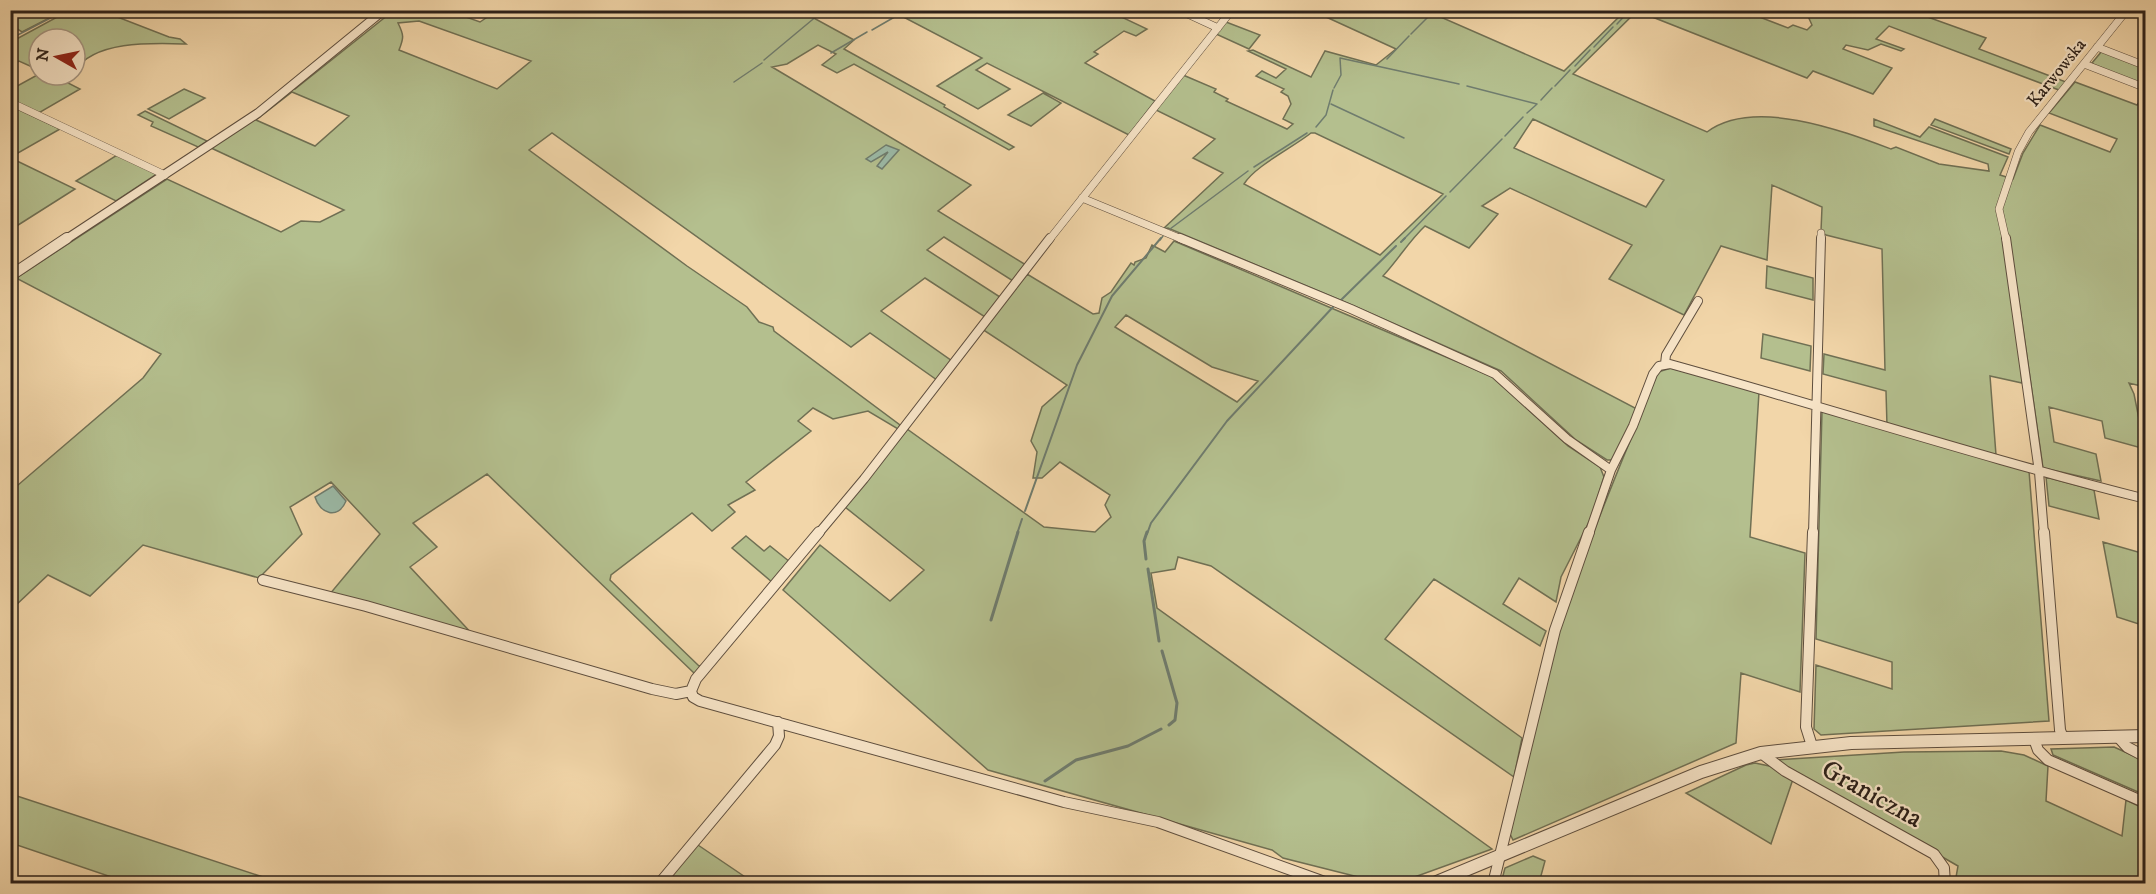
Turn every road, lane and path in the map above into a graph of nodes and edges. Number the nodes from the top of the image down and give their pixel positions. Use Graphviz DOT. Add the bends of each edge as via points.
graph roads {
  1 [pos="384,10"];
  2 [pos="1179,10"];
  3 [pos="1232,10"];
  4 [pos="2127,10"];
  5 [pos="1218,28"];
  6 [pos="2097,47"];
  7 [pos="2084,64"];
  8 [pos="2145,66"];
  9 [pos="2145,88"];
  10 [pos="10,102"];
  11 [pos="165,175"];
  12 [pos="1082,198"];
  13 [pos="1821,233"];
  14 [pos="10,276"];
  15 [pos="1698,301"];
  16 [pos="1665,364"];
  17 [pos="1818,405"];
  18 [pos="1611,470"];
  19 [pos="2039,471"];
  20 [pos="2145,500"];
  21 [pos="263,580"];
  22 [pos="691,691"];
  23 [pos="778,722"];
  24 [pos="2145,736"];
  25 [pos="2118,737"];
  26 [pos="2063,738"];
  27 [pos="2034,740"];
  28 [pos="1812,746"];
  29 [pos="1761,753"];
  30 [pos="2145,757"];
  31 [pos="2145,803"];
  32 [pos="1500,857"];
  33 [pos="659,884"];
  34 [pos="1330,884"];
  35 [pos="1432,884"];
  36 [pos="1493,884"];
  37 [pos="1945,884"];
  1 -- 11 [label="street" via="258,113"];
  2 -- 5 [label="street"];
  3 -- 5 [label="street"];
  4 -- 6 [label="street, Karwowska"];
  5 -- 12 [label="street"];
  6 -- 7 [label="street, Karwowska"];
  6 -- 8 [label="street"];
  7 -- 9 [label="street"];
  7 -- 19 [label="street, Karwowska" via="2029,132 1999,209 2012,268"];
  10 -- 11 [label="street"];
  11 -- 14 [label="street"];
  12 -- 18 [label="street" via="1495,374 1567,439"];
  12 -- 22 [label="street" via="864,479 696,679"];
  13 -- 17 [label="street"];
  15 -- 16 [label="street" via="1666,355"];
  16 -- 17 [label="street"];
  16 -- 18 [label="street" via="1653,374"];
  17 -- 19 [label="street"];
  17 -- 28 [label="street" via="1806,727"];
  18 -- 32 [label="street" via="1555,630"];
  19 -- 20 [label="street"];
  19 -- 26 [label="street, Karwowska"];
  21 -- 22 [label="street" via="652,689 675,694"];
  22 -- 23 [label="street" via="700,701"];
  23 -- 33 [label="street" via="775,745"];
  23 -- 34 [label="street" via="1064,802 1158,822"];
  24 -- 25 [label="street"];
  25 -- 26 [label="street"];
  25 -- 30 [label="street"];
  26 -- 27 [label="street"];
  27 -- 28 [label="street"];
  27 -- 31 [label="street" via="2048,760"];
  28 -- 29 [label="street"];
  29 -- 32 [label="street" via="1701,772"];
  29 -- 37 [label="street, Graniczna" via="1785,771 1934,854 1944,866"];
  32 -- 35 [label="street"];
  32 -- 36 [label="street"];
}
